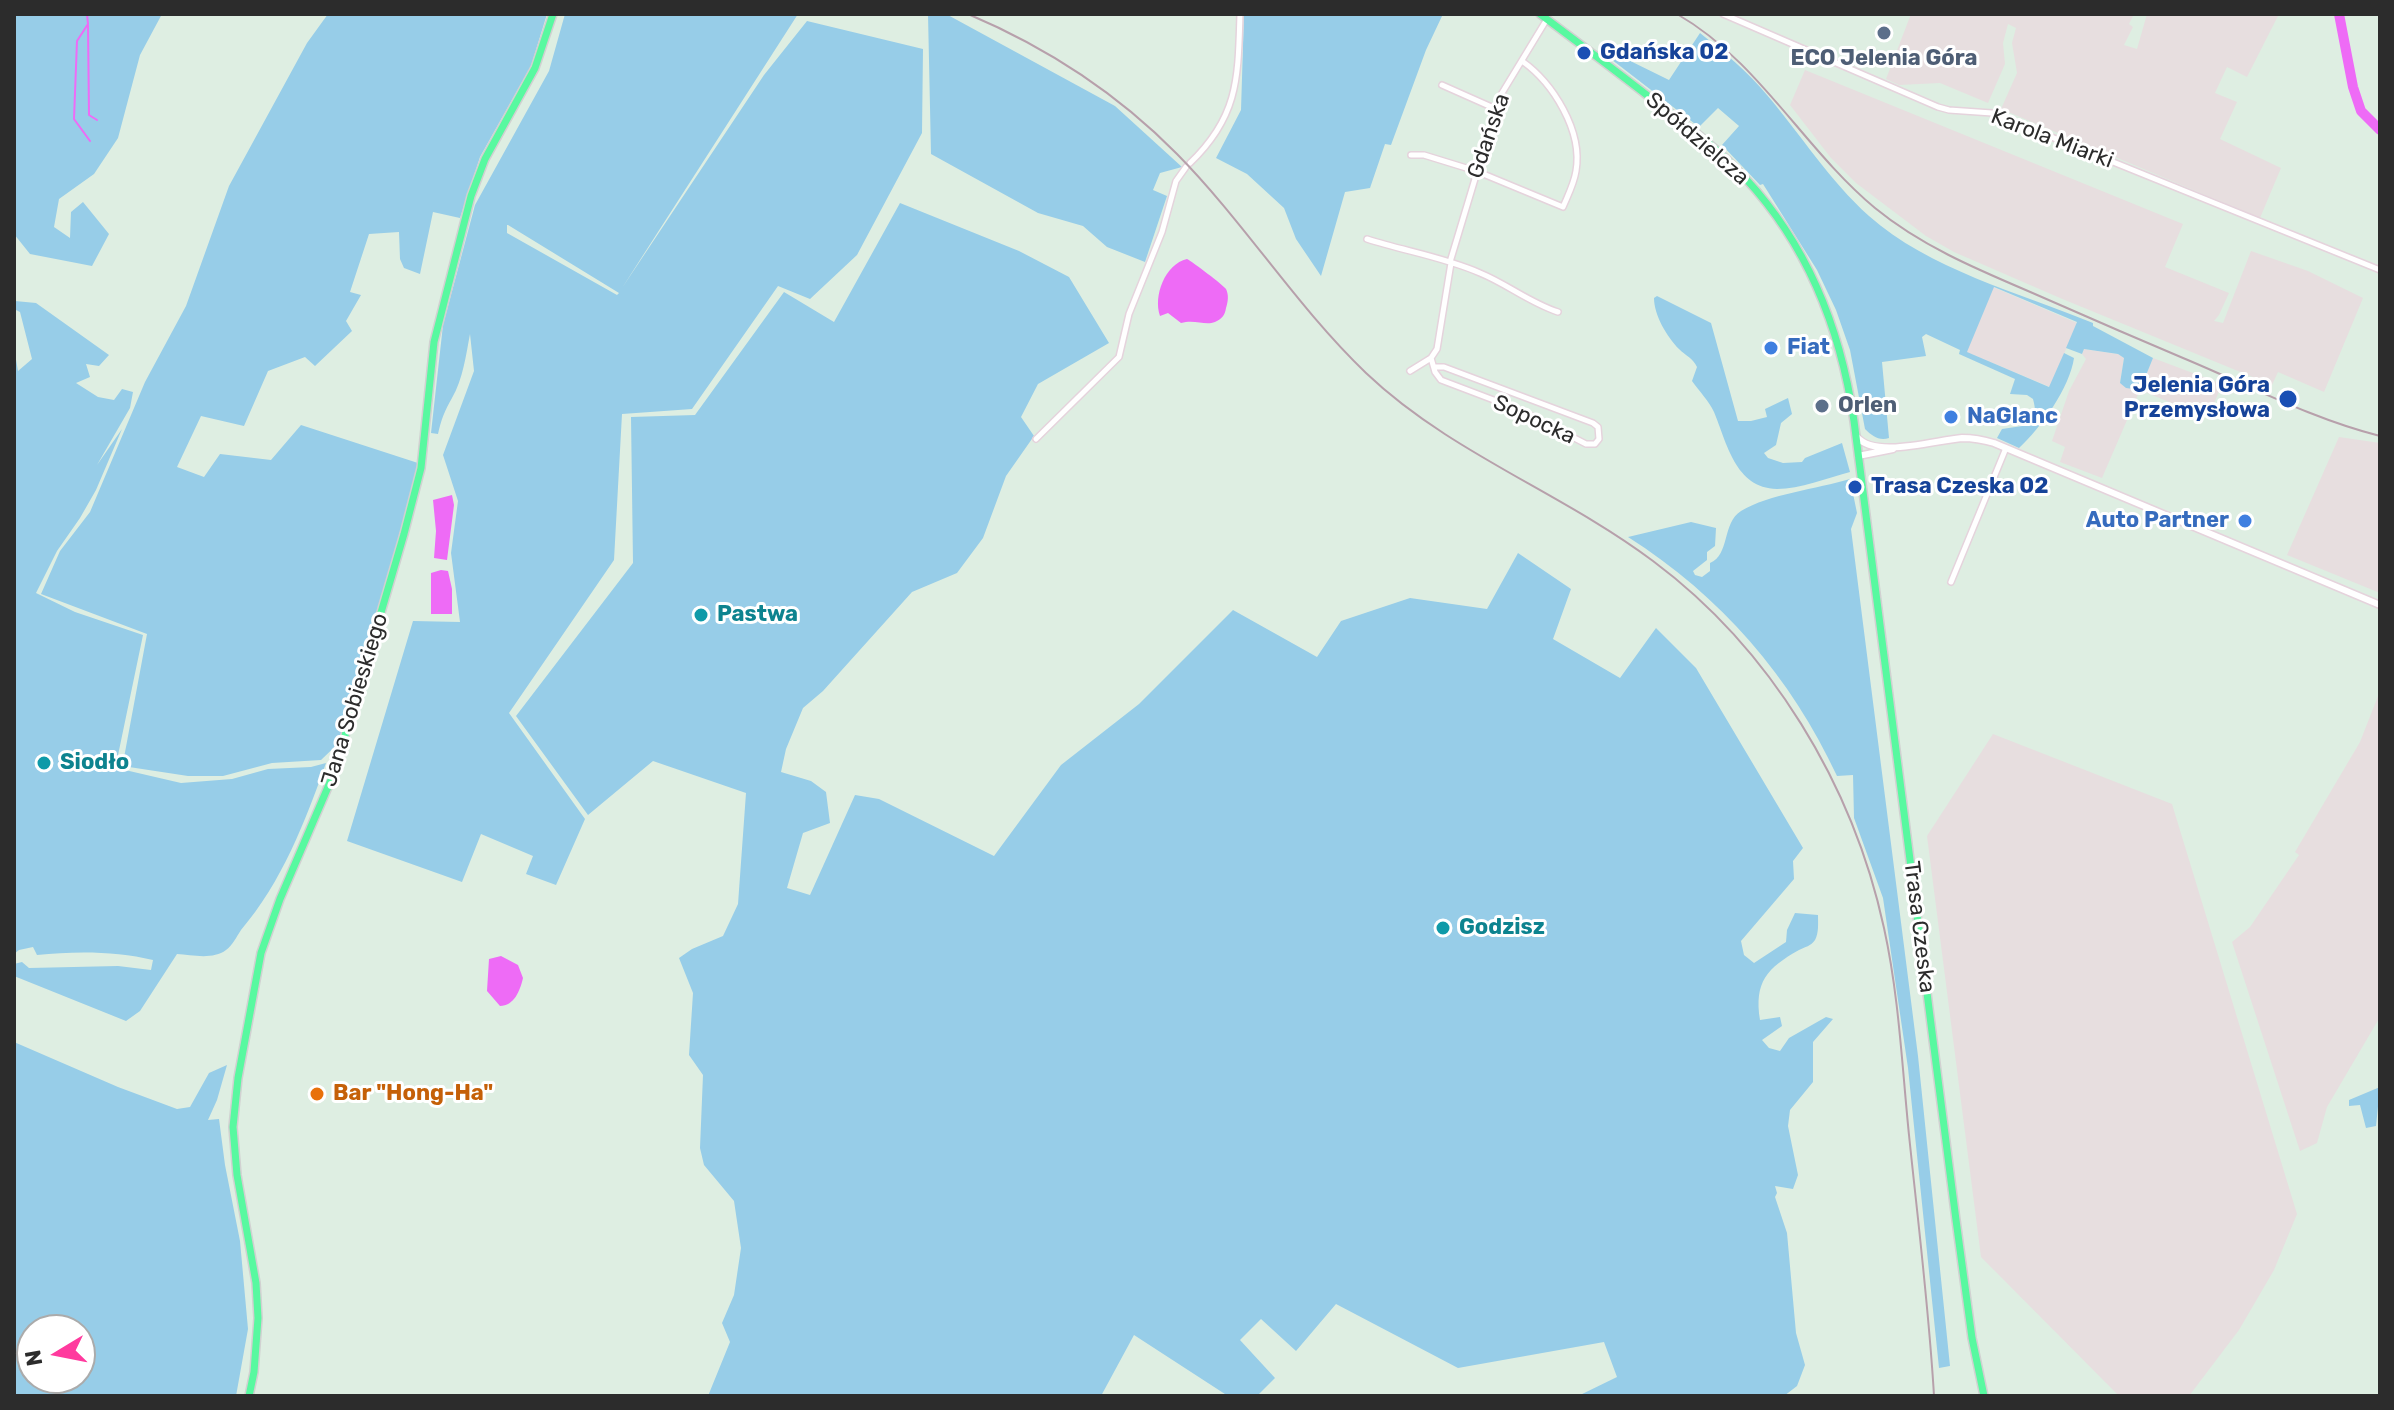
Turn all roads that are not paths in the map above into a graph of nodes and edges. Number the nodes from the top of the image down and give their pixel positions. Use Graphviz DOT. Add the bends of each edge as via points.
graph roads {
  1 [pos="553,14"];
  2 [pos="1240,14"];
  3 [pos="1723,14"];
  4 [pos="1544,16"];
  5 [pos="1522,61"];
  6 [pos="1442,85"];
  7 [pos="1496,109"];
  8 [pos="1411,155"];
  9 [pos="1476,171"];
  10 [pos="1367,239"];
  11 [pos="1450,262"];
  12 [pos="2380,270"];
  13 [pos="1558,312"];
  14 [pos="1431,358"];
  15 [pos="1434,367"];
  16 [pos="1410,371"];
  17 [pos="1855,434"];
  18 [pos="1036,439"];
  19 [pos="1877,447"];
  20 [pos="1896,447"];
  21 [pos="2006,448"];
  22 [pos="1858,456"];
  23 [pos="1951,582"];
  24 [pos="2380,605"];
  25 [pos="249,1396"];
  26 [pos="1984,1396"];
  1 -- 25 [label="main road, Jana Sobieskiego" via="535,68 485,159 471,196 437,329 421,468 400,548 334,773 261,953 233,1127 256,1283 258,1344"];
  2 -- 18 [label="street" via="1231,107 1176,181 1119,357"];
  3 -- 12 [label="street, Karola Miarki" via="1938,107 1992,113"];
  4 -- 5 [label="street, Gdańska"];
  4 -- 17 [label="main road, Spółdzielcza" via="1723,157 1777,217 1804,261 1831,323"];
  5 -- 7 [label="street, Gdańska"];
  5 -- 9 [label="street" via="1552,93 1570,125 1577,169 1563,207"];
  6 -- 7 [label="street"];
  7 -- 9 [label="street, Gdańska"];
  8 -- 9 [label="street"];
  9 -- 11 [label="street, Gdańska"];
  10 -- 11 [label="street"];
  11 -- 13 [label="street"];
  11 -- 14 [label="street, Gdańska" via="1441,338"];
  14 -- 15 [label="street"];
  14 -- 16 [label="street"];
  15 -- 15 [label="street, Sopocka" via="1593,423 1599,439 1589,445 1565,435 1520,410 1441,380"];
  17 -- 19 [label="street"];
  17 -- 22 [label="main road, Spółdzielcza"];
  19 -- 20 [label="street"];
  19 -- 22 [label="street"];
  20 -- 21 [label="street" via="1966,438"];
  20 -- 22 [label="street"];
  21 -- 23 [label="street"];
  21 -- 24 [label="street"];
  22 -- 26 [label="main road, Trasa Czeska" via="1958,1234"];
}
